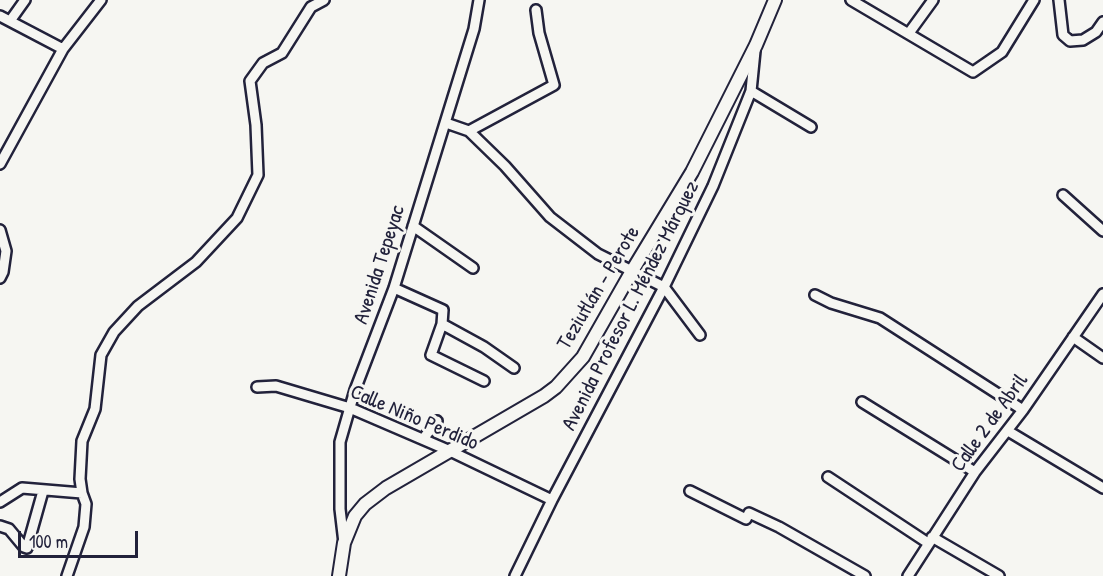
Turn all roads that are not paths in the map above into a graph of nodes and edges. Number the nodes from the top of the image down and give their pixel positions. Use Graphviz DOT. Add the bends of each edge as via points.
graph roads {
  1 [pos="25,0"];
  2 [pos="100,0"];
  3 [pos="324,0"];
  4 [pos="479,0"];
  5 [pos="775,0"];
  6 [pos="851,0"];
  7 [pos="933,0"];
  8 [pos="1034,0"];
  9 [pos="1059,0"];
  10 [pos="536,10"];
  11 [pos="0,16"];
  12 [pos="10,21"];
  13 [pos="1103,22"];
  14 [pos="909,33"];
  15 [pos="756,45"];
  16 [pos="63,49"];
  17 [pos="751,91"];
  18 [pos="446,123"];
  19 [pos="811,127"];
  20 [pos="469,131"];
  21 [pos="0,164"];
  22 [pos="1064,195"];
  23 [pos="412,226"];
  24 [pos="0,230"];
  25 [pos="1103,231"];
  26 [pos="473,268"];
  27 [pos="632,271"];
  28 [pos="0,278"];
  29 [pos="664,287"];
  30 [pos="394,288"];
  31 [pos="1103,294"];
  32 [pos="815,295"];
  33 [pos="442,324"];
  34 [pos="700,335"];
  35 [pos="1073,337"];
  36 [pos="1103,358"];
  37 [pos="514,368"];
  38 [pos="484,381"];
  39 [pos="257,387"];
  40 [pos="862,402"];
  41 [pos="350,408"];
  42 [pos="1023,410"];
  43 [pos="437,421"];
  44 [pos="1008,432"];
  45 [pos="423,439"];
  46 [pos="450,451"];
  47 [pos="975,472"];
  48 [pos="828,477"];
  49 [pos="1103,488"];
  50 [pos="43,491"];
  51 [pos="690,491"];
  52 [pos="82,493"];
  53 [pos="552,500"];
  54 [pos="0,502"];
  55 [pos="0,526"];
  56 [pos="930,540"];
  57 [pos="344,543"];
  58 [pos="67,576"];
  59 [pos="339,576"];
  60 [pos="515,576"];
  61 [pos="865,576"];
  62 [pos="908,576"];
  63 [pos="999,576"];
  1 -- 12 [label="street"];
  2 -- 16 [label="street"];
  3 -- 52 [label="street" via="311,7 282,53 263,63 250,81 258,175 237,218 196,262 138,306 114,332 101,355 95,409 82,441"];
  4 -- 18 [label="street, Avenida Tepeyac"];
  5 -- 15 [label="main road, Teziutlán - Perote"];
  6 -- 14 [label="street"];
  7 -- 14 [label="street"];
  8 -- 14 [label="street" via="1002,52 973,72"];
  9 -- 13 [label="street" via="1063,35 1070,41 1083,40"];
  10 -- 20 [label="street" via="554,85"];
  11 -- 12 [label="street"];
  12 -- 16 [label="street"];
  15 -- 17 [label="street, Avenida Profesor L. Méndez Márquez"];
  15 -- 27 [label="main road, Teziutlán - Perote" via="692,172"];
  16 -- 21 [label="street"];
  17 -- 19 [label="street"];
  17 -- 29 [label="street, Avenida Profesor L. Méndez Márquez" via="713,186"];
  18 -- 20 [label="street"];
  18 -- 23 [label="street, Avenida Tepeyac"];
  20 -- 27 [label="street" via="550,217 598,254"];
  22 -- 25 [label="street"];
  23 -- 26 [label="street"];
  23 -- 30 [label="street, Avenida Tepeyac"];
  24 -- 28 [label="street" via="6,251"];
  27 -- 29 [label="street"];
  27 -- 46 [label="main road, Teziutlán - Perote" via="583,357 556,387"];
  29 -- 34 [label="street"];
  29 -- 53 [label="street, Avenida Profesor L. Méndez Márquez"];
  30 -- 33 [label="street" via="443,310"];
  30 -- 41 [label="street, Avenida Tepeyac"];
  31 -- 35 [label="street, Calle 2 de Abril"];
  32 -- 42 [label="street" via="880,318"];
  33 -- 37 [label="street" via="484,346"];
  33 -- 38 [label="street" via="431,355"];
  35 -- 36 [label="street"];
  35 -- 42 [label="street, Calle 2 de Abril"];
  39 -- 41 [label="street, Calle Niño Perdido" via="276,386"];
  40 -- 47 [label="street"];
  41 -- 45 [label="street, Calle Niño Perdido"];
  41 -- 57 [label="street, Avenida Tepeyac" via="340,442"];
  42 -- 44 [label="street, Calle 2 de Abril"];
  43 -- 45 [label="street"];
  44 -- 47 [label="street, Calle 2 de Abril"];
  44 -- 49 [label="street"];
  45 -- 46 [label="street, Calle Niño Perdido"];
  46 -- 53 [label="street, Calle Niño Perdido"];
  46 -- 57 [label="main road, Teziutlán - Perote" via="365,504 355,516"];
  47 -- 56 [label="street, Calle 2 de Abril"];
  48 -- 56 [label="street"];
  50 -- 52 [label="street"];
  50 -- 54 [label="street" via="22,488"];
  50 -- 55 [label="street" via="27,548 9,529"];
  51 -- 61 [label="street" via="746,519 749,513 779,527"];
  52 -- 58 [label="street" via="86,504 84,527"];
  53 -- 60 [label="street, Avenida Profesor L. Méndez Márquez"];
  56 -- 62 [label="street, Calle 2 de Abril"];
  56 -- 63 [label="street"];
  57 -- 59 [label="main road, Teziutlán - Perote"];
}
